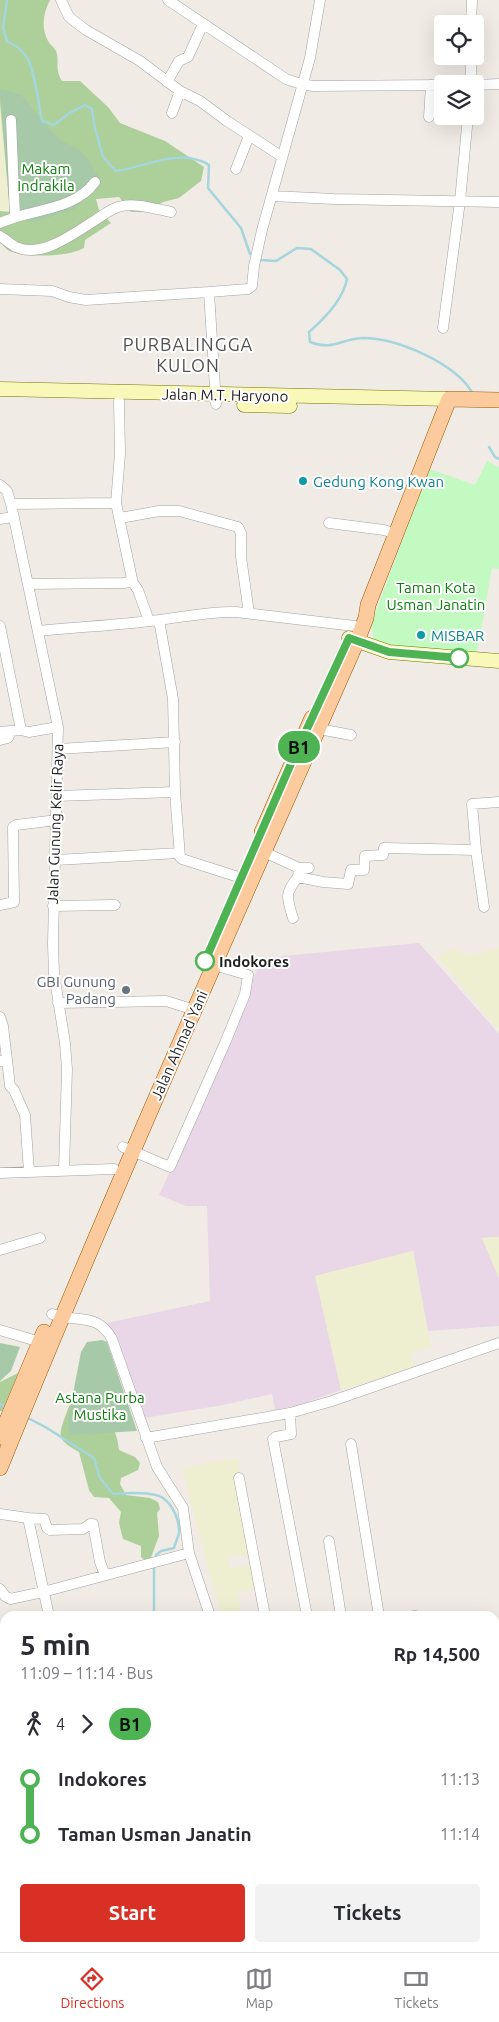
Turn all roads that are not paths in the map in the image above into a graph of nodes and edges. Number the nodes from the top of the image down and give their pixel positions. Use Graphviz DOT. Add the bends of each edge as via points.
graph roads {
  1 [pos="61,0"];
  2 [pos="168,0"];
  3 [pos="320,0"];
  4 [pos="472,0"];
  5 [pos="472,15"];
  6 [pos="203,24"];
  7 [pos="168,82"];
  8 [pos="484,84"];
  9 [pos="499,84"];
  10 [pos="303,85"];
  11 [pos="431,85"];
  12 [pos="180,91"];
  13 [pos="172,113"];
  14 [pos="429,117"];
  15 [pos="11,120"];
  16 [pos="467,125"];
  17 [pos="249,136"];
  18 [pos="281,156"];
  19 [pos="236,169"];
  20 [pos="95,182"];
  21 [pos="272,196"];
  22 [pos="460,201"];
  23 [pos="499,202"];
  24 [pos="172,212"];
  25 [pos="15,216"];
  26 [pos="0,223"];
  27 [pos="0,236"];
  28 [pos="0,289"];
  29 [pos="209,292"];
  30 [pos="443,328"];
  31 [pos="0,389"];
  32 [pos="0,398"];
  33 [pos="216,399"];
  34 [pos="499,400"];
  35 [pos="119,401"];
  36 [pos="448,404"];
  37 [pos="499,409"];
  38 [pos="0,485"];
  39 [pos="116,503"];
  40 [pos="11,504"];
  41 [pos="13,517"];
  42 [pos="120,518"];
  43 [pos="0,519"];
  44 [pos="328,523"];
  45 [pos="396,534"];
  46 [pos="131,580"];
  47 [pos="28,584"];
  48 [pos="249,613"];
  49 [pos="154,620"];
  50 [pos="0,626"];
  51 [pos="39,631"];
  52 [pos="356,633"];
  53 [pos="499,661"];
  54 [pos="318,729"];
  55 [pos="9,734"];
  56 [pos="351,735"];
  57 [pos="58,736"];
  58 [pos="174,742"];
  59 [pos="174,792"];
  60 [pos="57,796"];
  61 [pos="499,802"];
  62 [pos="56,820"];
  63 [pos="476,850"];
  64 [pos="264,852"];
  65 [pos="179,853"];
  66 [pos="56,860"];
  67 [pos="302,871"];
  68 [pos="246,880"];
  69 [pos="0,905"];
  70 [pos="115,905"];
  71 [pos="53,906"];
  72 [pos="484,907"];
  73 [pos="293,918"];
  74 [pos="212,957"];
  75 [pos="58,1003"];
  76 [pos="190,1008"];
  77 [pos="0,1016"];
  78 [pos="3,1061"];
  79 [pos="128,1149"];
  80 [pos="114,1169"];
  81 [pos="64,1170"];
  82 [pos="29,1172"];
  83 [pos="0,1173"];
  84 [pos="40,1238"];
  85 [pos="0,1250"];
  86 [pos="56,1316"];
  87 [pos="0,1330"];
  88 [pos="40,1342"];
  89 [pos="499,1344"];
  90 [pos="290,1413"];
  91 [pos="15,1415"];
  92 [pos="0,1437"];
  93 [pos="146,1438"];
  94 [pos="351,1444"];
  95 [pos="0,1468"];
  96 [pos="240,1478"];
  97 [pos="0,1514"];
  98 [pos="28,1518"];
  99 [pos="329,1541"];
  100 [pos="189,1553"];
  101 [pos="105,1575"];
  102 [pos="0,1590"];
  103 [pos="43,1592"];
  104 [pos="48,1611"];
  105 [pos="208,1611"];
  106 [pos="264,1611"];
  107 [pos="306,1611"];
  108 [pos="340,1611"];
  109 [pos="378,1611"];
  1 -- 7 [label="street" via="73,21 140,61"];
  2 -- 6 [label="street"];
  3 -- 10 [label="street"];
  4 -- 5 [label="street"];
  6 -- 7 [label="street" via="188,57 179,61"];
  6 -- 10 [label="street" via="286,78"];
  7 -- 12 [label="street"];
  8 -- 9 [label="street"];
  10 -- 11 [label="street"];
  10 -- 18 [label="street"];
  11 -- 14 [label="street"];
  12 -- 13 [label="street"];
  12 -- 17 [label="street" via="200,101"];
  15 -- 25 [label="street"];
  16 -- 22 [label="street"];
  17 -- 18 [label="street"];
  17 -- 19 [label="street"];
  18 -- 21 [label="street"];
  20 -- 25 [label="street" via="73,200"];
  21 -- 22 [label="street"];
  21 -- 29 [label="street" via="252,286 248,290"];
  22 -- 23 [label="street"];
  22 -- 30 [label="street"];
  24 -- 27 [label="street" via="119,207 51,246 38,249 17,247"];
  25 -- 26 [label="street"];
  28 -- 29 [label="street" via="52,291 86,300"];
  29 -- 33 [label="street"];
  31 -- 33 [label="main road, Jalan M.T. Haryono"];
  32 -- 35 [label="main road, Jalan M.T. Haryono"];
  33 -- 35 [label="main road, Jalan M.T. Haryono"];
  33 -- 36 [label="main road, Jalan M.T. Haryono"];
  34 -- 36 [label="main road"];
  35 -- 39 [label="street" via="120,454"];
  36 -- 37 [label="main road"];
  36 -- 45 [label="main road, Jalan Ahmad Yani"];
  38 -- 40 [label="street, Jalan Gunung Kelir Raya" via="7,491"];
  39 -- 40 [label="street"];
  39 -- 42 [label="street"];
  40 -- 41 [label="street, Jalan Gunung Kelir Raya"];
  41 -- 43 [label="street"];
  41 -- 47 [label="street, Jalan Gunung Kelir Raya"];
  42 -- 46 [label="street"];
  42 -- 48 [label="street" via="179,510 238,526"];
  44 -- 45 [label="street"];
  45 -- 52 [label="main road, Jalan Ahmad Yani"];
  46 -- 47 [label="street" via="124,583"];
  46 -- 49 [label="street"];
  47 -- 51 [label="street, Jalan Gunung Kelir Raya"];
  48 -- 49 [label="street" via="207,612"];
  48 -- 52 [label="street"];
  49 -- 51 [label="street"];
  49 -- 58 [label="street" via="170,679"];
  50 -- 55 [label="street"];
  51 -- 57 [label="street, Jalan Gunung Kelir Raya"];
  52 -- 53 [label="main road" via="373,647 396,653"];
  52 -- 54 [label="main road, Jalan Ahmad Yani"];
  52 -- 68 [label="main road, Jalan Ahmad Yani" via="293,759"];
  54 -- 56 [label="street"];
  54 -- 64 [label="main road, Jalan Ahmad Yani"];
  55 -- 57 [label="street" via="29,732"];
  57 -- 58 [label="street"];
  57 -- 60 [label="street, Jalan Gunung Kelir Raya"];
  58 -- 59 [label="street"];
  59 -- 60 [label="street"];
  59 -- 65 [label="street"];
  60 -- 62 [label="street, Jalan Gunung Kelir Raya"];
  61 -- 63 [label="street" via="472,803"];
  62 -- 66 [label="street, Jalan Gunung Kelir Raya"];
  62 -- 69 [label="street" via="13,827 14,902"];
  63 -- 67 [label="street" via="384,848 383,856 365,856 364,870 351,870 348,884 323,882"];
  63 -- 72 [label="street"];
  64 -- 67 [label="street"];
  64 -- 68 [label="main road, Jalan Ahmad Yani"];
  65 -- 66 [label="street"];
  65 -- 68 [label="street" via="182,859"];
  66 -- 71 [label="street, Jalan Gunung Kelir Raya"];
  67 -- 73 [label="street" via="287,896"];
  68 -- 74 [label="main road, Jalan Ahmad Yani"];
  70 -- 71 [label="street"];
  71 -- 75 [label="street, Jalan Gunung Kelir Raya"];
  74 -- 76 [label="main road, Jalan Ahmad Yani"];
  74 -- 79 [label="street" via="248,975 245,994 214,1070 170,1167"];
  75 -- 76 [label="street" via="166,1002"];
  75 -- 81 [label="street, Jalan Gunung Kelir Raya" via="67,1069"];
  76 -- 79 [label="main road, Jalan Ahmad Yani"];
  77 -- 78 [label="street"];
  78 -- 82 [label="street" via="10,1086 25,1115"];
  79 -- 80 [label="main road, Jalan Ahmad Yani"];
  79 -- 86 [label="main road, Jalan Ahmad Yani"];
  80 -- 81 [label="street"];
  80 -- 86 [label="main road, Jalan Ahmad Yani"];
  81 -- 82 [label="street"];
  82 -- 83 [label="street"];
  84 -- 85 [label="street"];
  86 -- 88 [label="main road, Jalan Ahmad Yani"];
  86 -- 91 [label="main road, Jalan Ahmad Yani"];
  86 -- 93 [label="street" via="91,1320 107,1329"];
  87 -- 88 [label="street"];
  88 -- 91 [label="main road, Jalan Ahmad Yani"];
  89 -- 90 [label="street"];
  90 -- 93 [label="street"];
  90 -- 107 [label="street" via="291,1434 273,1439"];
  91 -- 92 [label="main road, Jalan Ahmad Yani"];
  91 -- 95 [label="main road, Jalan Ahmad Yani"];
  93 -- 100 [label="street" via="156,1467 182,1508"];
  94 -- 109 [label="street"];
  96 -- 106 [label="street"];
  97 -- 98 [label="street"];
  98 -- 101 [label="street" via="44,1519 50,1530 83,1529 93,1524"];
  98 -- 103 [label="street"];
  99 -- 108 [label="street"];
  100 -- 101 [label="street"];
  100 -- 105 [label="street"];
  101 -- 103 [label="street"];
  102 -- 103 [label="street" via="10,1599"];
  103 -- 104 [label="street"];
}
